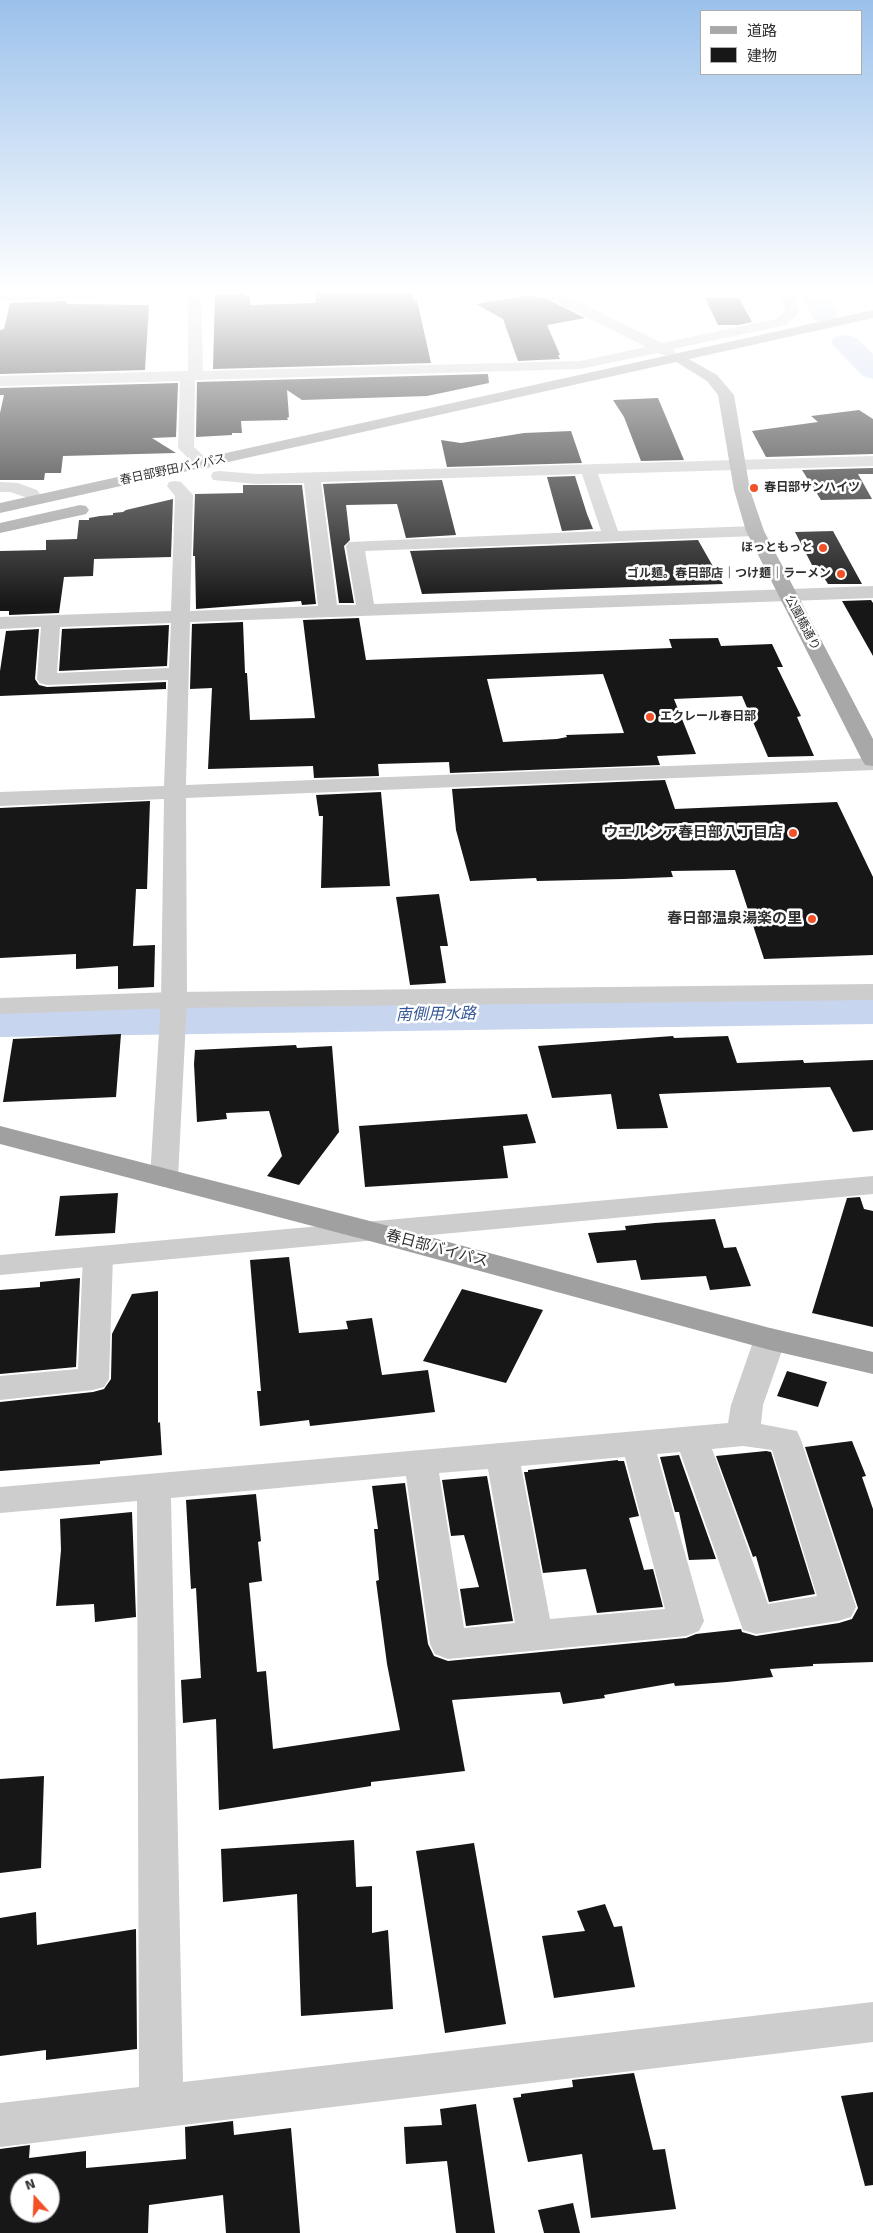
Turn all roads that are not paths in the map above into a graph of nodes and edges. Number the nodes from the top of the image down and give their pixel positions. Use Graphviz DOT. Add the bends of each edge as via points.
graph roads {
  1 [pos="190,397"];
  2 [pos="533,397"];
  3 [pos="536,397"];
  4 [pos="726,397"];
  5 [pos="404,429"];
  6 [pos="873,461"];
  7 [pos="737,465"];
  8 [pos="588,469"];
  9 [pos="219,476"];
  10 [pos="312,478"];
  11 [pos="186,479"];
  12 [pos="0,487"];
  13 [pos="31,494"];
  14 [pos="0,500"];
  15 [pos="93,506"];
  16 [pos="0,508"];
  17 [pos="0,519"];
  18 [pos="0,528"];
  19 [pos="755,531"];
  20 [pos="611,536"];
  21 [pos="873,592"];
  22 [pos="787,595"];
  23 [pos="366,610"];
  24 [pos="328,611"];
  25 [pos="182,616"];
  26 [pos="51,621"];
  27 [pos="0,623"];
  28 [pos="179,674"];
  29 [pos="873,762"];
  30 [pos="174,792"];
  31 [pos="0,799"];
  32 [pos="873,992"];
  33 [pos="0,1006"];
  34 [pos="173,1014"];
  35 [pos="0,1135"];
  36 [pos="164,1178"];
  37 [pos="873,1185"];
  38 [pos="366,1230"];
  39 [pos="98,1256"];
  40 [pos="0,1265"];
  41 [pos="770,1339"];
  42 [pos="873,1363"];
  43 [pos="0,1388"];
  44 [pos="743,1434"];
  45 [pos="692,1438"];
  46 [pos="638,1443"];
  47 [pos="502,1455"];
  48 [pos="421,1462"];
  49 [pos="154,1486"];
  50 [pos="0,1500"];
  51 [pos="535,1636"];
  52 [pos="873,2022"];
  53 [pos="161,2106"];
  54 [pos="0,2124"];
  1 -- 11 [label="street"];
  2 -- 11 [label="highway, 春日部野田バイパス"];
  3 -- 5 [label="highway, 春日部野田バイパス"];
  4 -- 7 [label="main road, 公園橋通り"];
  5 -- 9 [label="highway"];
  5 -- 17 [label="highway, 春日部野田バイパス"];
  6 -- 7 [label="street"];
  7 -- 8 [label="street"];
  7 -- 19 [label="main road, 公園橋通り" via="746,508"];
  8 -- 10 [label="street"];
  8 -- 20 [label="street"];
  9 -- 10 [label="street"];
  9 -- 11 [label="highway"];
  10 -- 24 [label="street"];
  11 -- 13 [label="highway"];
  11 -- 16 [label="highway, 春日部野田バイパス"];
  11 -- 25 [label="street"];
  12 -- 13 [label="street" via="12,487"];
  13 -- 14 [label="highway"];
  15 -- 18 [label="highway"];
  19 -- 20 [label="street"];
  19 -- 22 [label="main road, 公園橋通り"];
  20 -- 23 [label="street" via="354,546"];
  21 -- 22 [label="street"];
  22 -- 23 [label="street"];
  22 -- 29 [label="main road, 公園橋通り"];
  23 -- 24 [label="street"];
  24 -- 25 [label="street"];
  25 -- 26 [label="street"];
  25 -- 28 [label="street"];
  26 -- 27 [label="street"];
  26 -- 28 [label="street" via="47,679"];
  28 -- 30 [label="street"];
  29 -- 30 [label="street"];
  30 -- 31 [label="street"];
  30 -- 34 [label="street"];
  32 -- 34 [label="street"];
  33 -- 34 [label="street"];
  34 -- 36 [label="street"];
  35 -- 36 [label="highway, 春日部バイパス"];
  36 -- 38 [label="highway, 春日部バイパス"];
  37 -- 38 [label="street"];
  38 -- 39 [label="street"];
  38 -- 41 [label="highway, 春日部バイパス"];
  39 -- 40 [label="street"];
  39 -- 43 [label="street" via="93,1379"];
  41 -- 42 [label="highway, 春日部バイパス"];
  41 -- 44 [label="street" via="747,1405"];
  44 -- 45 [label="street"];
  44 -- 45 [label="street" via="785,1440 838,1607 756,1620"];
  45 -- 46 [label="street"];
  46 -- 47 [label="street"];
  46 -- 51 [label="street" via="686,1621"];
  47 -- 48 [label="street"];
  47 -- 51 [label="street"];
  48 -- 49 [label="street"];
  48 -- 51 [label="street" via="448,1644"];
  49 -- 50 [label="street"];
  49 -- 53 [label="street"];
  52 -- 53 [label="street"];
  53 -- 54 [label="street"];
}
